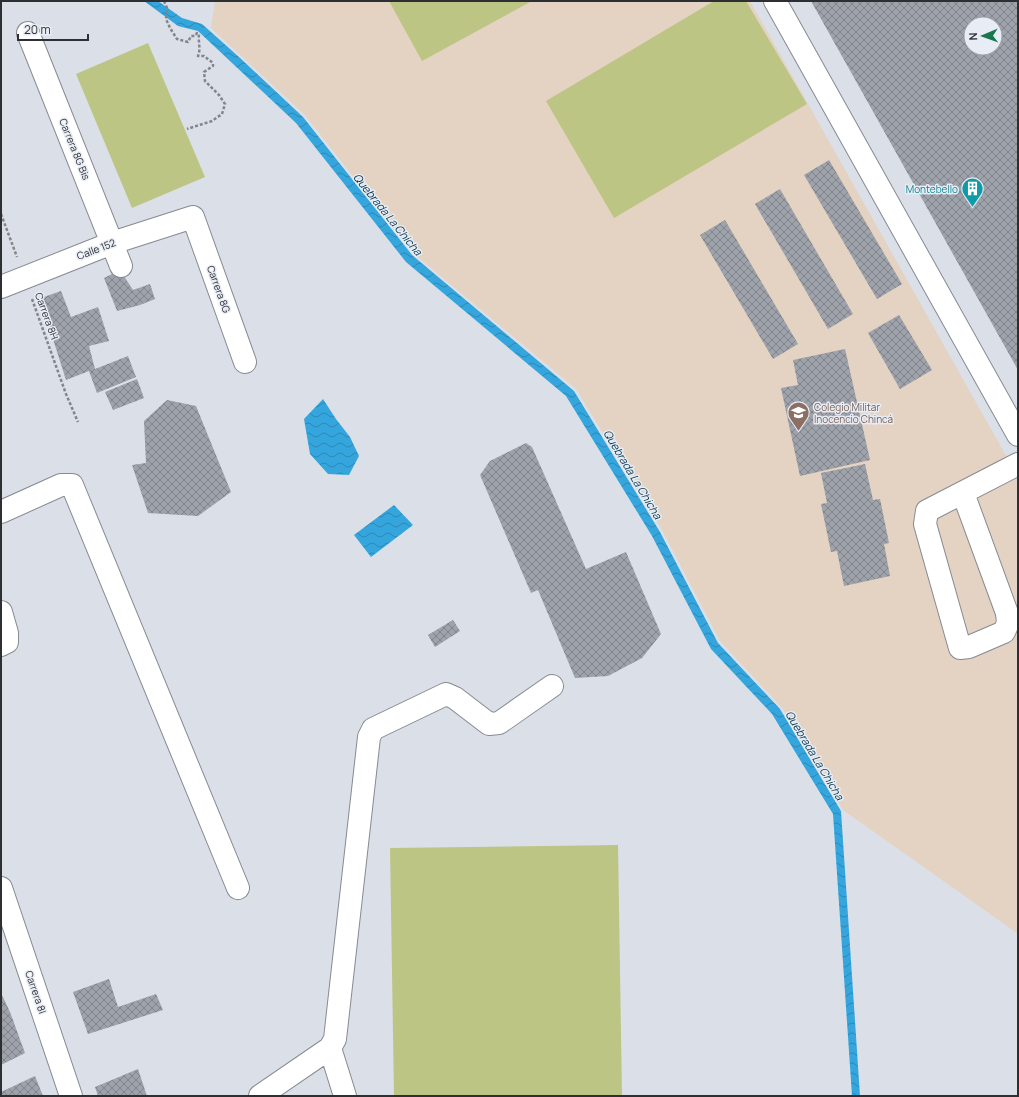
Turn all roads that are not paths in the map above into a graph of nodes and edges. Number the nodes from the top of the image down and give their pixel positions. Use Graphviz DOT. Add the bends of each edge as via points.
graph roads {
  1 [pos="775,1"];
  2 [pos="28,33"];
  3 [pos="193,217"];
  4 [pos="112,243"];
  5 [pos="121,266"];
  6 [pos="1,287"];
  7 [pos="245,362"];
  8 [pos="1018,435"];
  9 [pos="1018,464"];
  10 [pos="963,493"];
  11 [pos="1,512"];
  12 [pos="1,612"];
  13 [pos="1,645"];
  14 [pos="552,686"];
  15 [pos="1,888"];
  16 [pos="238,888"];
  17 [pos="330,1048"];
  18 [pos="71,1096"];
  19 [pos="260,1096"];
  20 [pos="345,1096"];
  1 -- 8 [label="street"];
  2 -- 4 [label="street, Carrera 8G Bis"];
  3 -- 4 [label="street, Calle 152"];
  3 -- 7 [label="street, Carrera 8G"];
  4 -- 5 [label="street, Carrera 8G Bis"];
  4 -- 6 [label="street, Calle 152"];
  9 -- 10 [label="street"];
  10 -- 10 [label="street" via="927,511 925,524 960,648 969,647 1004,632 1008,623 1007,613"];
  11 -- 16 [label="street" via="61,485 72,485"];
  12 -- 13 [label="street" via="7,642"];
  14 -- 17 [label="street" via="499,723 489,724 456,698 446,694 373,729 369,737 335,1039"];
  15 -- 18 [label="street, Carrera 8I"];
  17 -- 19 [label="street"];
  17 -- 20 [label="street"];
}
